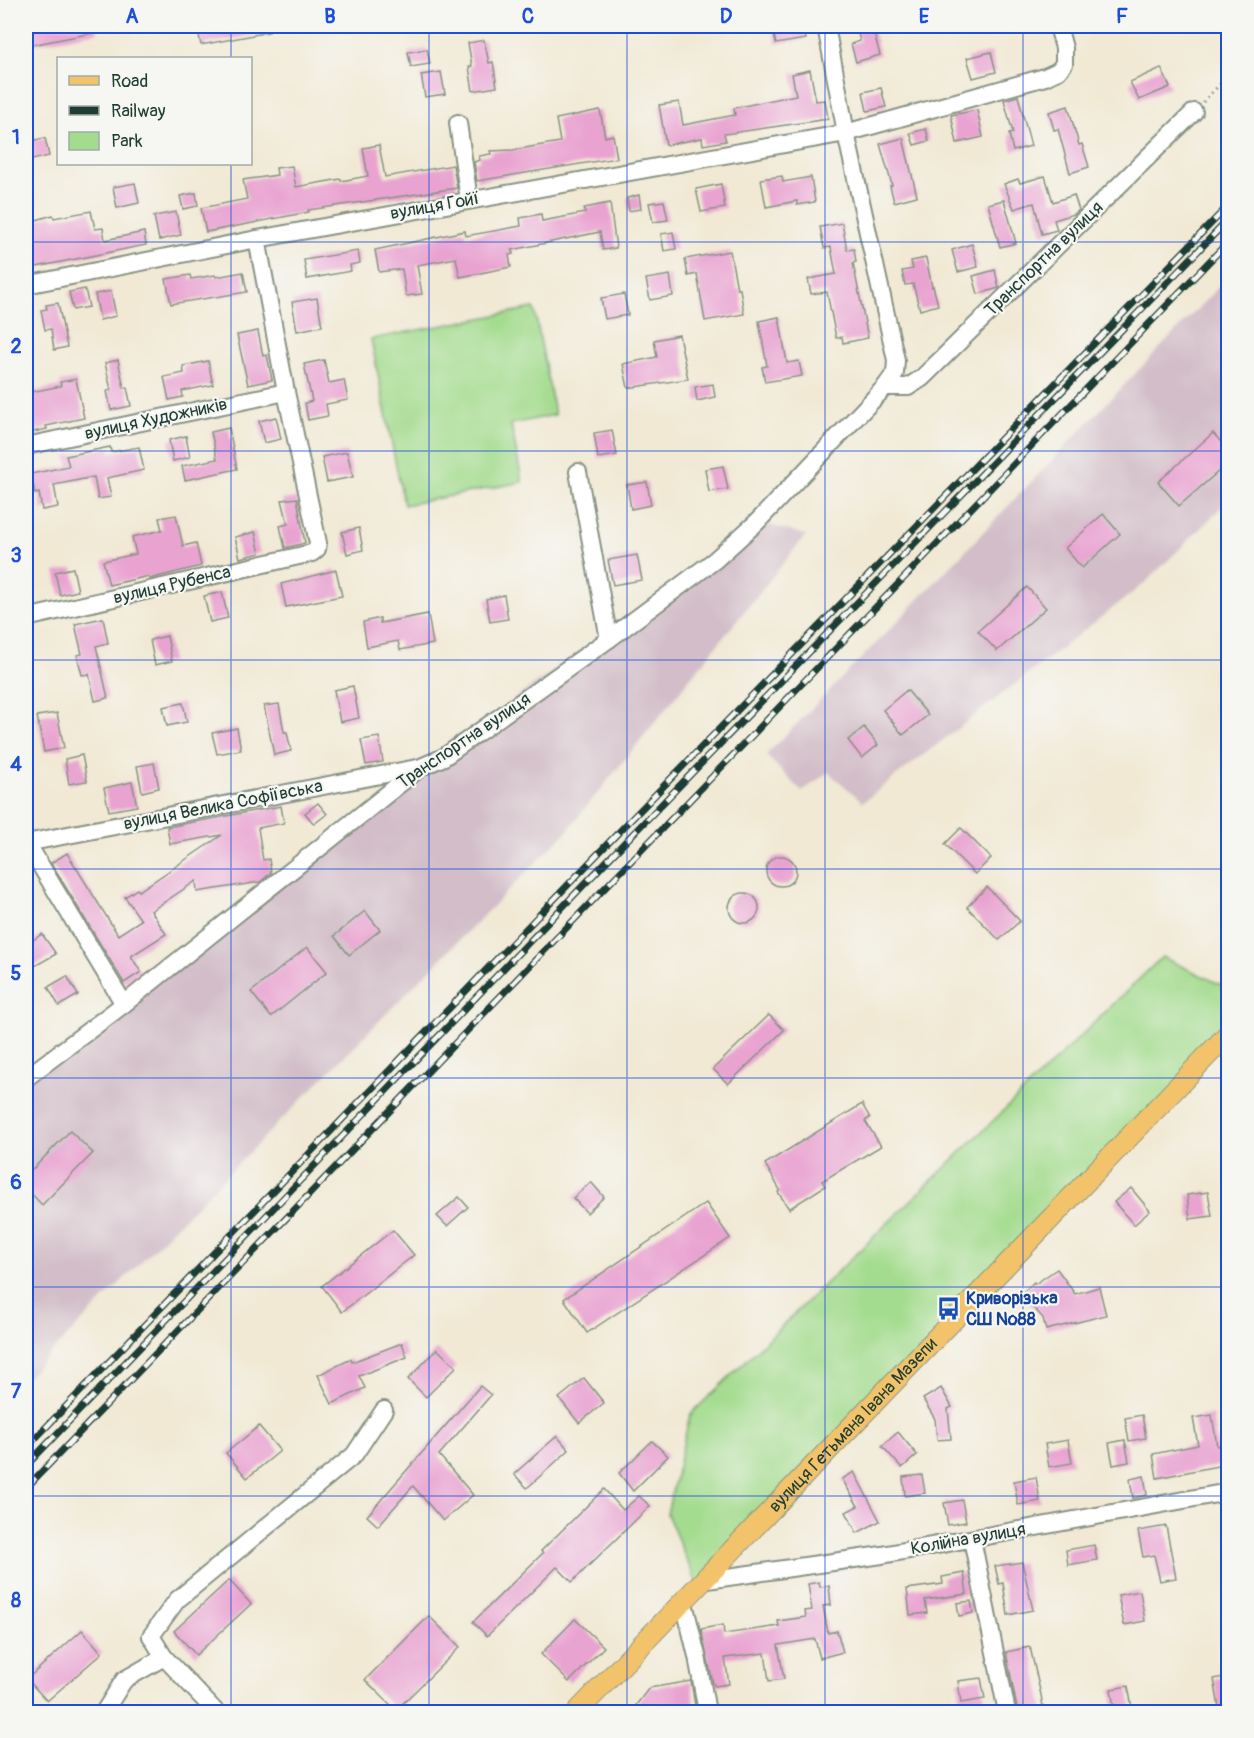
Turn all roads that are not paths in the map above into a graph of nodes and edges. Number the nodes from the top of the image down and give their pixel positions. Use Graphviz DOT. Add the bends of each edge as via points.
graph roads {
  1 [pos="826,26"];
  2 [pos="1058,26"];
  3 [pos="1194,112"];
  4 [pos="458,123"];
  5 [pos="846,133"];
  6 [pos="469,200"];
  7 [pos="257,239"];
  8 [pos="26,285"];
  9 [pos="885,387"];
  10 [pos="286,392"];
  11 [pos="26,446"];
  12 [pos="578,472"];
  13 [pos="26,618"];
  14 [pos="609,639"];
  15 [pos="421,767"];
  16 [pos="26,843"];
  17 [pos="124,1004"];
  18 [pos="1228,1034"];
  19 [pos="26,1078"];
  20 [pos="384,1410"];
  21 [pos="1228,1492"];
  22 [pos="972,1539"];
  23 [pos="706,1580"];
  24 [pos="684,1603"];
  25 [pos="164,1657"];
  26 [pos="104,1713"];
  27 [pos="216,1713"];
  28 [pos="578,1713"];
  29 [pos="707,1713"];
  30 [pos="1007,1713"];
  1 -- 5 [label="street, Транспортна вулиця"];
  2 -- 5 [label="street, вулиця Гойї" via="1064,64 1058,71"];
  3 -- 9 [label="street, Транспортна вулиця" via="922,378 908,387"];
  4 -- 6 [label="street"];
  5 -- 6 [label="street, вулиця Гойї"];
  5 -- 9 [label="street, Транспортна вулиця" via="896,360 895,373"];
  6 -- 7 [label="street, вулиця Гойї"];
  7 -- 8 [label="street, вулиця Гойї"];
  7 -- 10 [label="street"];
  9 -- 14 [label="street, Транспортна вулиця" via="757,522 715,560"];
  10 -- 11 [label="street, вулиця Художників"];
  10 -- 13 [label="street, вулиця Рубенса" via="317,549"];
  12 -- 14 [label="street"];
  14 -- 15 [label="street, Транспортна вулиця" via="444,757"];
  15 -- 16 [label="street, вулиця Велика Софіївська"];
  15 -- 17 [label="street, Транспортна вулиця"];
  16 -- 17 [label="street"];
  17 -- 19 [label="street, Транспортна вулиця"];
  18 -- 23 [label="main road, вулиця Гетьмана Івана Мазепи"];
  20 -- 25 [label="street" via="354,1455 177,1600 151,1636"];
  21 -- 22 [label="street, Колійна вулиця"];
  22 -- 23 [label="street, Колійна вулиця"];
  22 -- 30 [label="street"];
  23 -- 24 [label="main road, вулиця Гетьмана Івана Мазепи"];
  24 -- 28 [label="main road, вулиця Гетьмана Івана Мазепи"];
  24 -- 29 [label="street"];
  25 -- 26 [label="street" via="124,1680"];
  25 -- 27 [label="street"];
}
